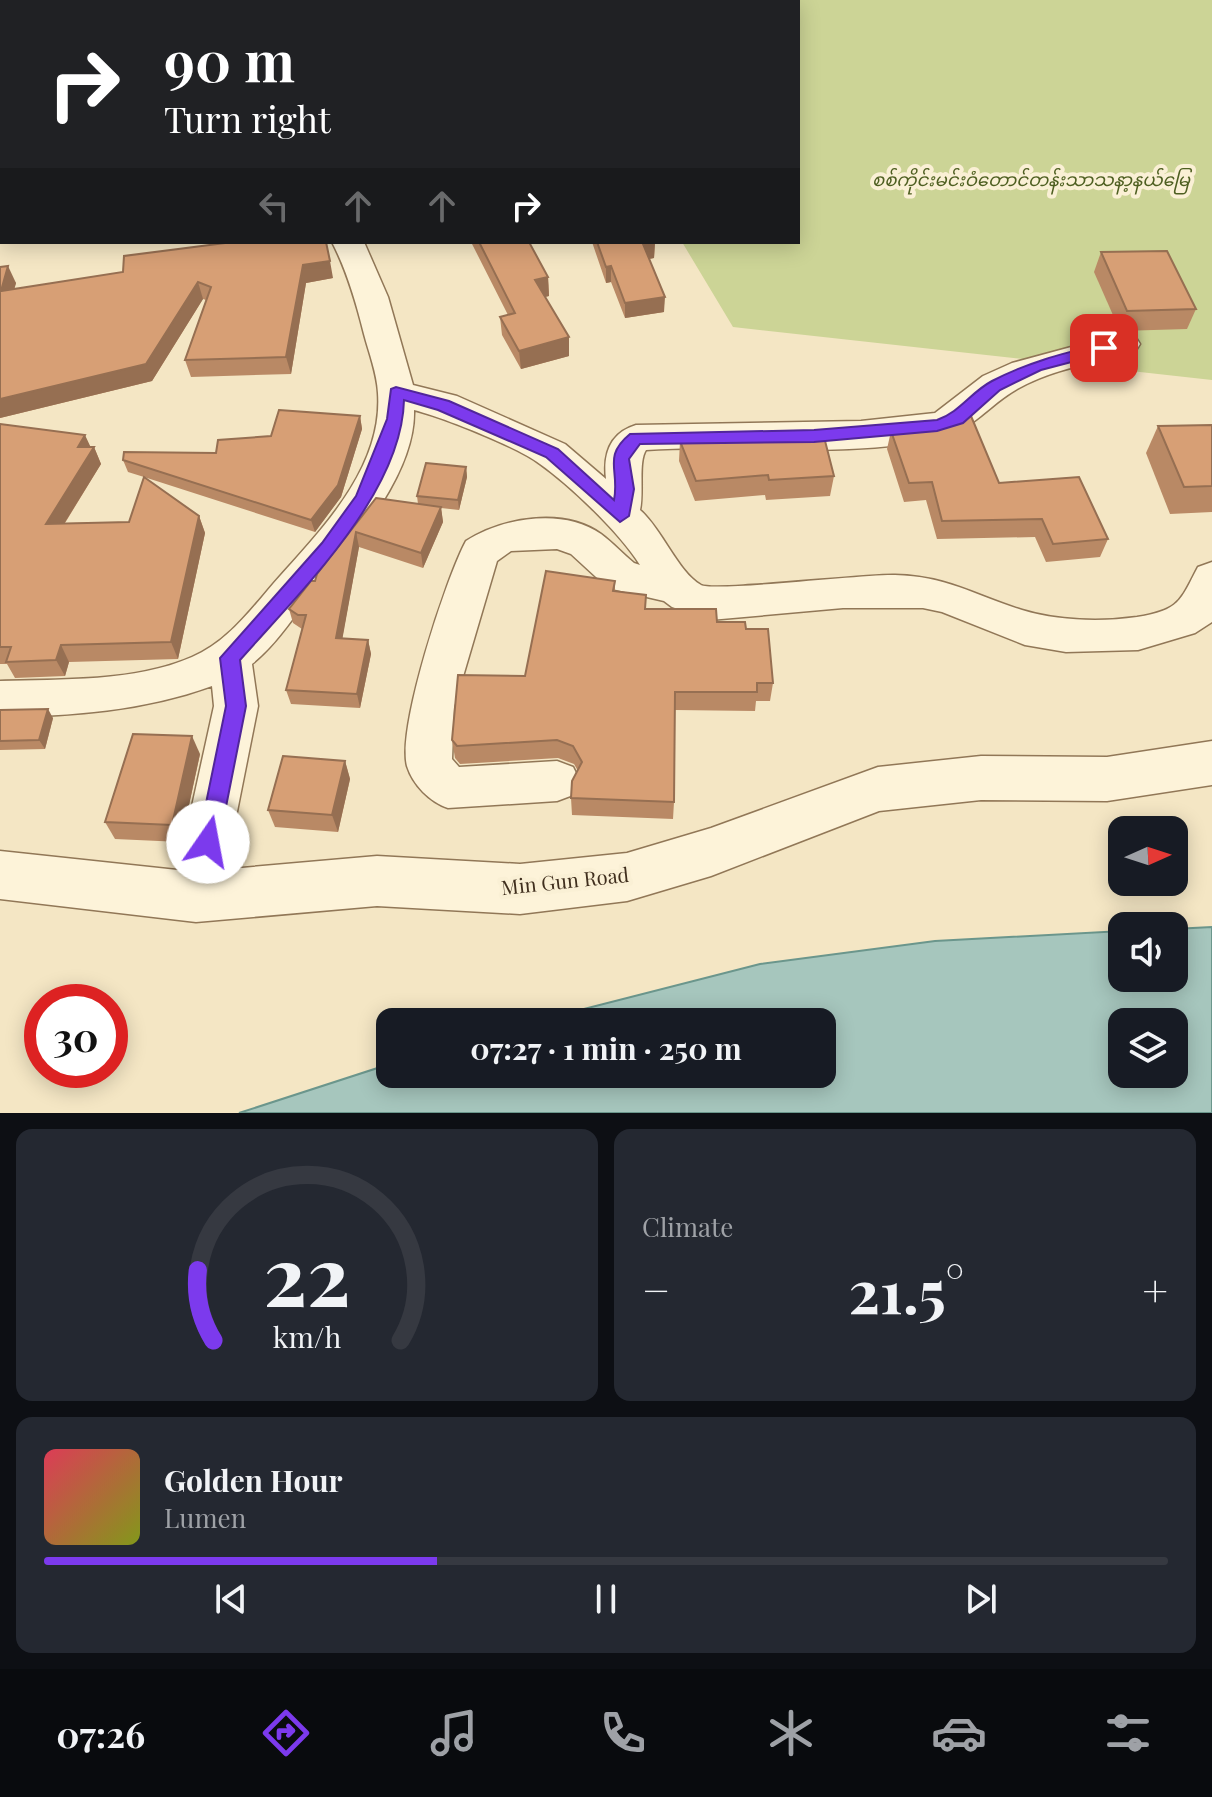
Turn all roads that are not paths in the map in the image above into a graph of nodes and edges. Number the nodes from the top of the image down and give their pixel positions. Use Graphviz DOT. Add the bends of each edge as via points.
graph roads {
  1 [pos="349,244"];
  2 [pos="1123,344"];
  3 [pos="396,393"];
  4 [pos="620,516"];
  5 [pos="1212,578"];
  6 [pos="675,587"];
  7 [pos="230,658"];
  8 [pos="1,702"];
  9 [pos="1212,763"];
  10 [pos="557,781"];
  11 [pos="0,875"];
  12 [pos="196,897"];
  1 -- 3 [label="street" via="365,272"];
  2 -- 4 [label="street" via="1036,366 994,386 958,419 937,426 814,436 636,438 621,459 625,489"];
  3 -- 4 [label="street" via="444,405 552,453"];
  3 -- 7 [label="street" via="396,419 364,499 329,547"];
  4 -- 6 [label="street" via="641,533"];
  5 -- 6 [label="street" via="1200,609 1154,632 1117,636 1026,628 950,596 927,592 864,590 710,604"];
  6 -- 10 [label="street" via="622,577 585,543 558,534 503,537 480,552 432,707 429,764 448,788"];
  7 -- 8 [label="street" via="168,682"];
  7 -- 12 [label="street" via="236,706"];
  9 -- 12 [label="street, Min Gun Road" via="1107,779 981,778 878,789 711,852 627,877 520,889 377,881"];
  11 -- 12 [label="street, Min Gun Road"];
}
